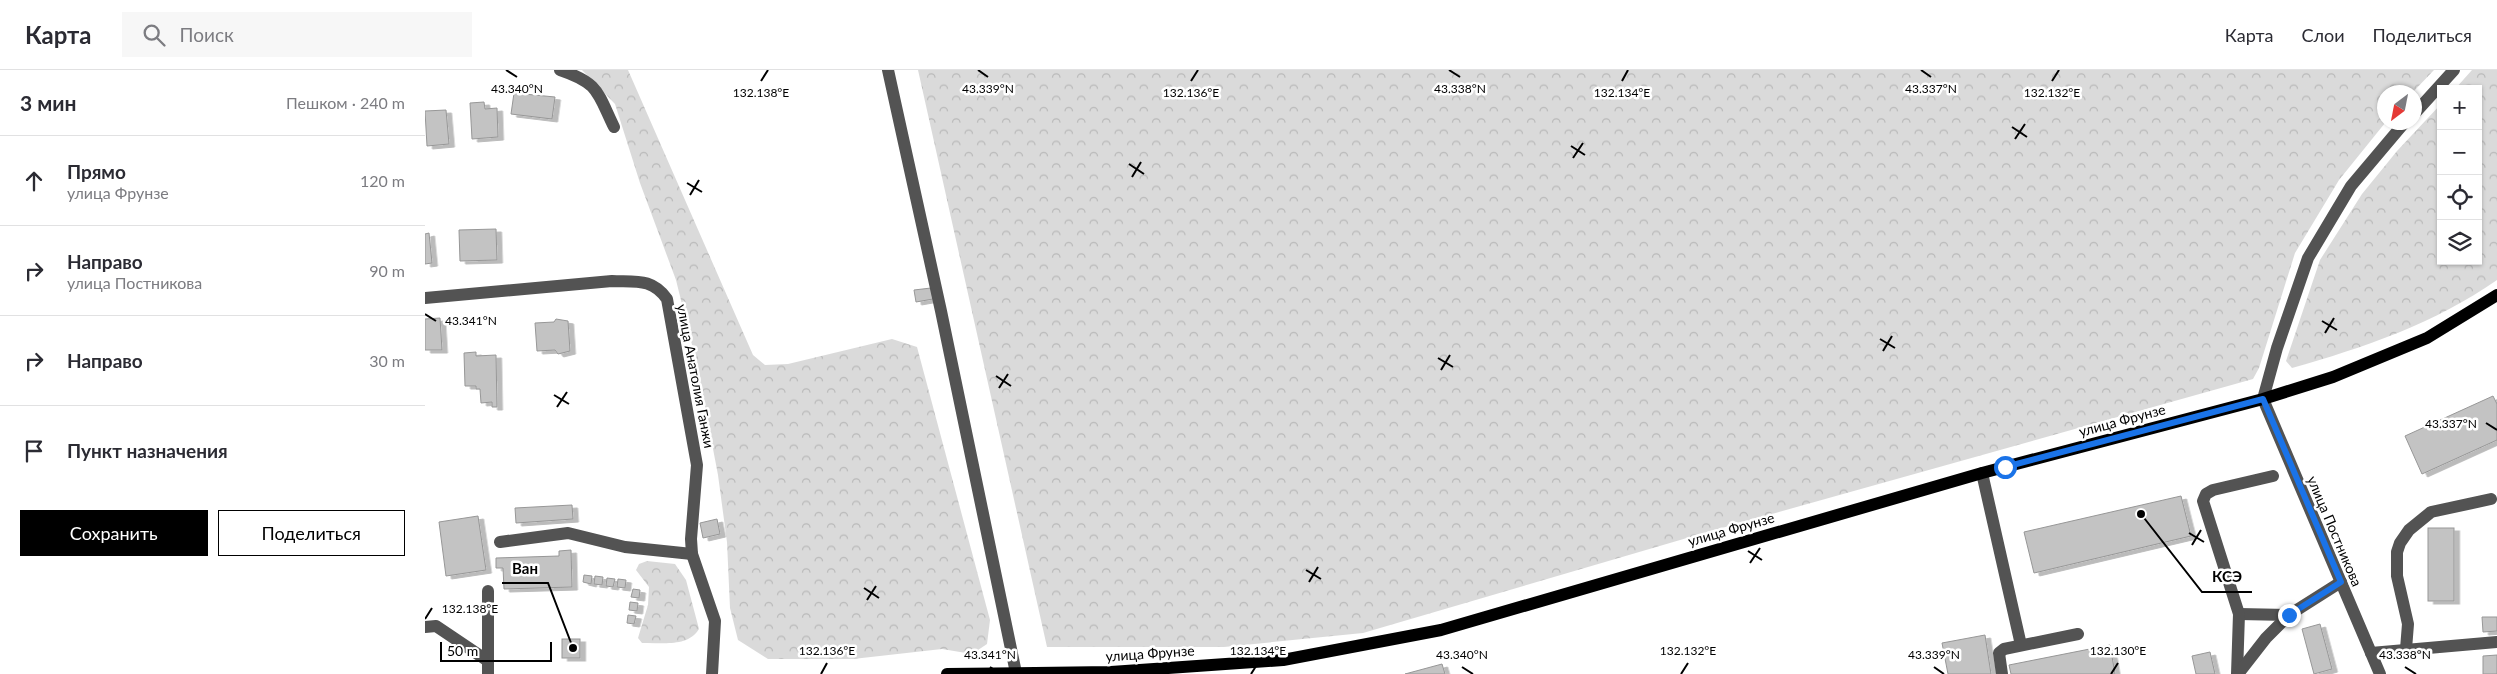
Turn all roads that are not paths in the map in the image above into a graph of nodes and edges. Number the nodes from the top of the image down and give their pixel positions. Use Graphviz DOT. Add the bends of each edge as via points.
graph roads {
  1 [pos="560,70"];
  2 [pos="888,70"];
  3 [pos="2455,70"];
  4 [pos="2422,105"];
  5 [pos="614,127"];
  6 [pos="2398,130"];
  7 [pos="2497,295"];
  8 [pos="425,298"];
  9 [pos="2263,399"];
  10 [pos="1982,472"];
  11 [pos="2273,476"];
  12 [pos="2491,499"];
  13 [pos="500,542"];
  14 [pos="692,554"];
  15 [pos="2341,582"];
  16 [pos="488,591"];
  17 [pos="2239,614"];
  18 [pos="2289,615"];
  19 [pos="425,627"];
  20 [pos="2078,634"];
  21 [pos="2497,642"];
  22 [pos="2021,645"];
  23 [pos="2406,649"];
  24 [pos="2371,654"];
  25 [pos="488,668"];
  26 [pos="1215,669"];
  27 [pos="1016,673"];
  28 [pos="1087,673"];
  29 [pos="1119,673"];
  30 [pos="712,674"];
  31 [pos="947,674"];
  32 [pos="2002,674"];
  33 [pos="2238,674"];
  34 [pos="2380,674"];
  1 -- 5 [label="lane" via="595,87"];
  2 -- 27 [label="lane"];
  3 -- 4 [label="lane"];
  6 -- 9 [label="lane" via="2351,186 2308,258"];
  7 -- 9 [label="main road, улица Фрунзе" via="2427,338 2333,377"];
  8 -- 14 [label="lane, улица Анатолия Ганжи" via="612,281 641,282 659,287 667,300 697,466"];
  9 -- 10 [label="main road, улица Фрунзе"];
  9 -- 15 [label="lane, улица Постникова"];
  10 -- 22 [label="lane"];
  10 -- 26 [label="main road, улица Фрунзе" via="1441,630 1283,660"];
  11 -- 17 [label="lane" via="2213,490 2203,501"];
  12 -- 23 [label="lane" via="2431,512 2400,542 2397,576 2408,624"];
  13 -- 14 [label="lane" via="568,533 625,547"];
  14 -- 30 [label="lane, улица Анатолия Ганжи" via="715,622"];
  15 -- 18 [label="lane"];
  15 -- 24 [label="lane, улица Постникова"];
  16 -- 25 [label="lane"];
  17 -- 18 [label="lane"];
  17 -- 33 [label="lane"];
  18 -- 33 [label="lane"];
  19 -- 25 [label="lane" via="436,626"];
  20 -- 22 [label="lane"];
  21 -- 23 [label="lane"];
  22 -- 32 [label="lane" via="1999,653"];
  23 -- 24 [label="lane"];
  24 -- 34 [label="lane, улица Постникова"];
  26 -- 29 [label="main road, улица Фрунзе"];
  27 -- 28 [label="main road, улица Фрунзе"];
  27 -- 31 [label="main road, улица Фрунзе"];
  28 -- 29 [label="main road, улица Фрунзе"];
}
